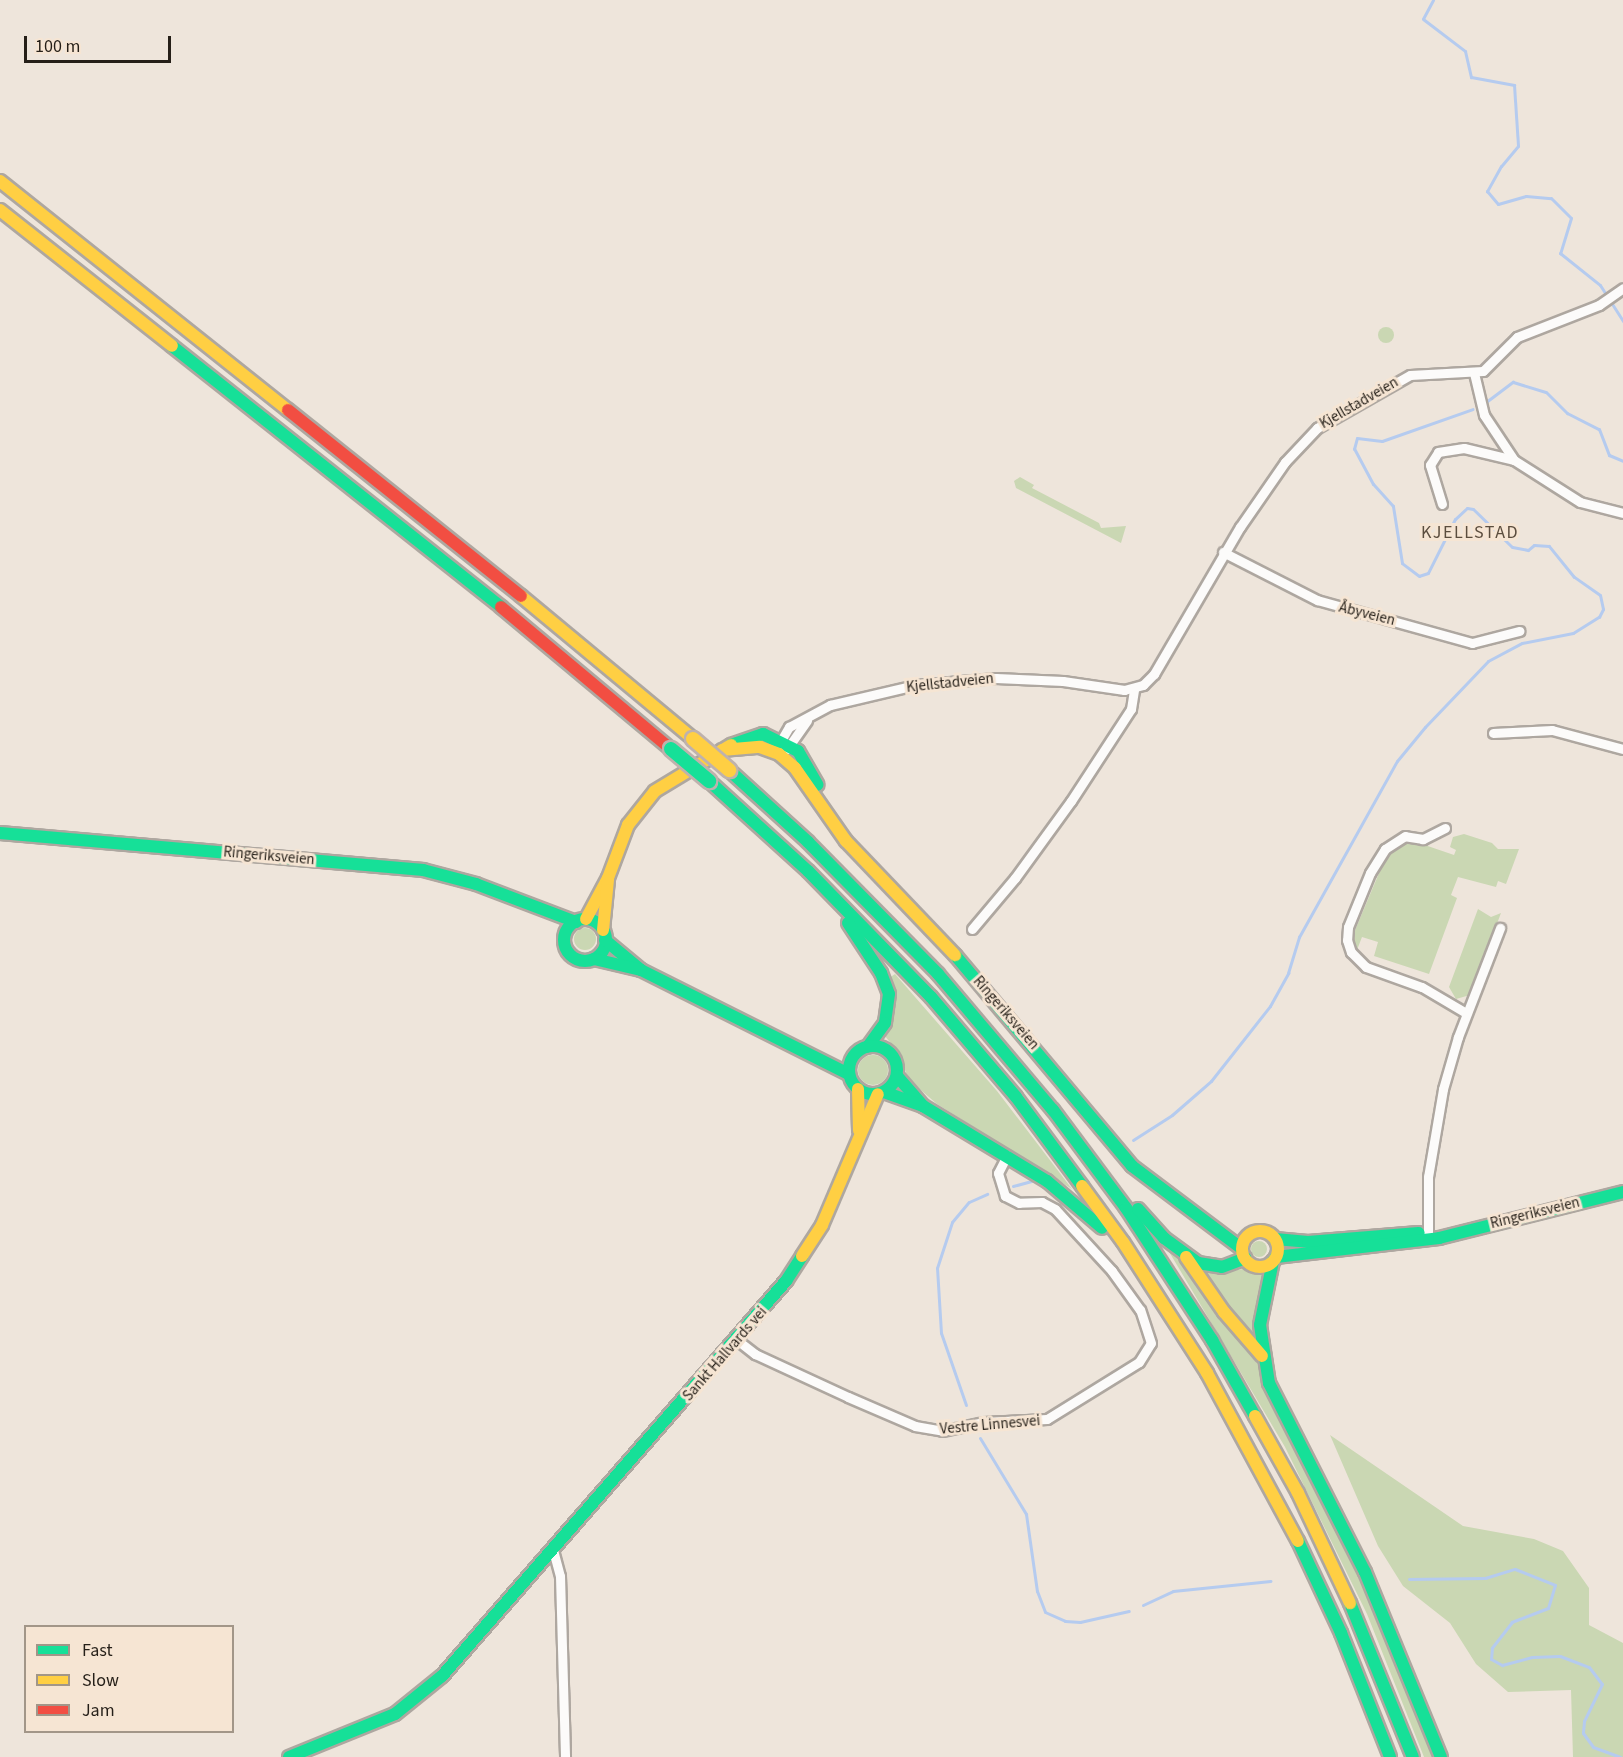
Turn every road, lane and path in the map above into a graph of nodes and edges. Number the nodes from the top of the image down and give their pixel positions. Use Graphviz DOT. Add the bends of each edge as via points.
graph roads {
  1 [pos="0,181"];
  2 [pos="0,210"];
  3 [pos="1623,288"];
  4 [pos="1474,373"];
  5 [pos="1514,460"];
  6 [pos="1442,504"];
  7 [pos="1623,513"];
  8 [pos="1223,552"];
  9 [pos="1519,631"];
  10 [pos="1134,689"];
  11 [pos="807,720"];
  12 [pos="1493,733"];
  13 [pos="786,743"];
  14 [pos="1623,749"];
  15 [pos="722,750"];
  16 [pos="779,754"];
  17 [pos="831,819"];
  18 [pos="1445,828"];
  19 [pos="0,832"];
  20 [pos="808,870"];
  21 [pos="608,878"];
  22 [pos="531,908"];
  23 [pos="581,920"];
  24 [pos="1500,928"];
  25 [pos="972,929"];
  26 [pos="604,935"];
  27 [pos="564,938"];
  28 [pos="594,959"];
  29 [pos="640,970"];
  30 [pos="1466,1013"];
  31 [pos="868,1046"];
  32 [pos="812,1052"];
  33 [pos="855,1054"];
  34 [pos="849,1074"];
  35 [pos="897,1076"];
  36 [pos="858,1089"];
  37 [pos="881,1093"];
  38 [pos="922,1106"];
  39 [pos="859,1134"];
  40 [pos="1081,1146"];
  41 [pos="1007,1155"];
  42 [pos="1623,1192"];
  43 [pos="1182,1205"];
  44 [pos="1251,1234"];
  45 [pos="1428,1236"];
  46 [pos="1275,1239"];
  47 [pos="1243,1253"];
  48 [pos="1185,1256"];
  49 [pos="1274,1259"];
  50 [pos="1153,1286"];
  51 [pos="737,1340"];
  52 [pos="1263,1356"];
  53 [pos="553,1550"];
  54 [pos="289,1757"];
  55 [pos="565,1757"];
  56 [pos="1390,1757"];
  57 [pos="1413,1757"];
  58 [pos="1441,1757"];
  1 -- 40 [label="main road, bridge" via="729,770 862,894 938,974"];
  2 -- 20 [label="main road, bridge" via="569,662"];
  3 -- 4 [label="street" via="1608,299 1517,337 1487,369"];
  4 -- 5 [label="street" via="1484,415"];
  4 -- 8 [label="street, Kjellstadveien" via="1410,375 1324,422 1285,462"];
  5 -- 6 [label="street" via="1464,448 1438,452 1430,465"];
  5 -- 7 [label="street" via="1580,502"];
  8 -- 9 [label="street, Åbyveien" via="1317,600 1472,643"];
  8 -- 10 [label="street, Kjellstadveien" via="1154,674"];
  10 -- 11 [label="street, Kjellstadveien" via="1031,679 959,680 837,703"];
  10 -- 25 [label="street" via="1131,709 1065,810 1016,878"];
  11 -- 13 [label="street, Kjellstadveien"];
  11 -- 13 [label="street, Kjellstadveien" via="799,720"];
  12 -- 14 [label="street" via="1552,730"];
  13 -- 15 [label="main road, Ringeriksveien" via="756,734"];
  13 -- 16 [label="street, Kjellstadveien"];
  13 -- 17 [label="main road, Ringeriksveien" via="808,765"];
  15 -- 16 [label="main road, Ringeriksveien" via="750,746"];
  15 -- 21 [label="main road, Ringeriksveien" via="674,776 643,803 622,836"];
  16 -- 17 [label="main road, Ringeriksveien" via="795,768"];
  17 -- 43 [label="main road, Ringeriksveien" via="846,841 1005,1010 1121,1154"];
  18 -- 30 [label="street" via="1423,839 1405,836 1385,849 1370,873 1348,927 1347,940 1351,952 1366,967 1422,987"];
  19 -- 22 [label="main road, Ringeriksveien" via="423,870 476,884"];
  20 -- 31 [label="main road" via="817,890 869,952 887,987 888,1014"];
  20 -- 50 [label="main road" via="978,1051 1051,1142"];
  21 -- 23 [label="main road, Ringeriksveien"];
  21 -- 26 [label="main road, Ringeriksveien"];
  22 -- 23 [label="main road, Ringeriksveien"];
  22 -- 27 [label="main road, Ringeriksveien"];
  23 -- 26 [label="main road"];
  23 -- 27 [label="main road"];
  24 -- 30 [label="street"];
  26 -- 28 [label="main road" via="602,951"];
  26 -- 29 [label="main road"];
  27 -- 28 [label="main road" via="573,957"];
  28 -- 29 [label="main road"];
  29 -- 32 [label="main road"];
  30 -- 45 [label="street" via="1437,1115 1428,1178"];
  31 -- 33 [label="main road"];
  31 -- 35 [label="main road" via="889,1051"];
  32 -- 33 [label="main road"];
  32 -- 34 [label="main road"];
  33 -- 34 [label="main road"];
  34 -- 36 [label="main road"];
  35 -- 37 [label="main road"];
  35 -- 38 [label="main road"];
  36 -- 37 [label="main road"];
  36 -- 39 [label="main road, Sankt Hallvards vei"];
  37 -- 38 [label="main road"];
  37 -- 39 [label="main road, Sankt Hallvards vei"];
  38 -- 41 [label="main road"];
  39 -- 51 [label="main road, Sankt Hallvards vei" via="841,1185 816,1237"];
  40 -- 48 [label="main road" via="1108,1168 1149,1222"];
  40 -- 57 [label="main road" via="1184,1296 1266,1434 1340,1581"];
  41 -- 50 [label="main road" via="1081,1206 1133,1271"];
  41 -- 51 [label="street, Vestre Linnesvei" via="998,1173 1000,1188 1014,1201 1047,1204 1067,1220 1140,1310 1151,1343 1139,1362 1047,1419 984,1422 942,1431 768,1361"];
  42 -- 45 [label="main road, Ringeriksveien"];
  43 -- 44 [label="main road, Ringeriksveien"];
  43 -- 47 [label="main road, Ringeriksveien" via="1232,1238"];
  44 -- 46 [label="main road" via="1262,1231"];
  44 -- 47 [label="main road"];
  45 -- 46 [label="main road, Ringeriksveien" via="1308,1242"];
  45 -- 49 [label="main road, Ringeriksveien"];
  46 -- 49 [label="main road"];
  47 -- 48 [label="main road" via="1214,1267"];
  47 -- 49 [label="main road" via="1256,1266"];
  48 -- 52 [label="main road" via="1229,1318"];
  49 -- 52 [label="main road" via="1261,1316"];
  50 -- 56 [label="main road" via="1238,1426 1293,1530"];
  51 -- 53 [label="main road, Sankt Hallvards vei"];
  52 -- 58 [label="main road" via="1276,1401 1390,1628"];
  53 -- 54 [label="main road, Sankt Hallvards vei" via="442,1676 416,1700 379,1721"];
  53 -- 55 [label="street" via="560,1576"];
}
